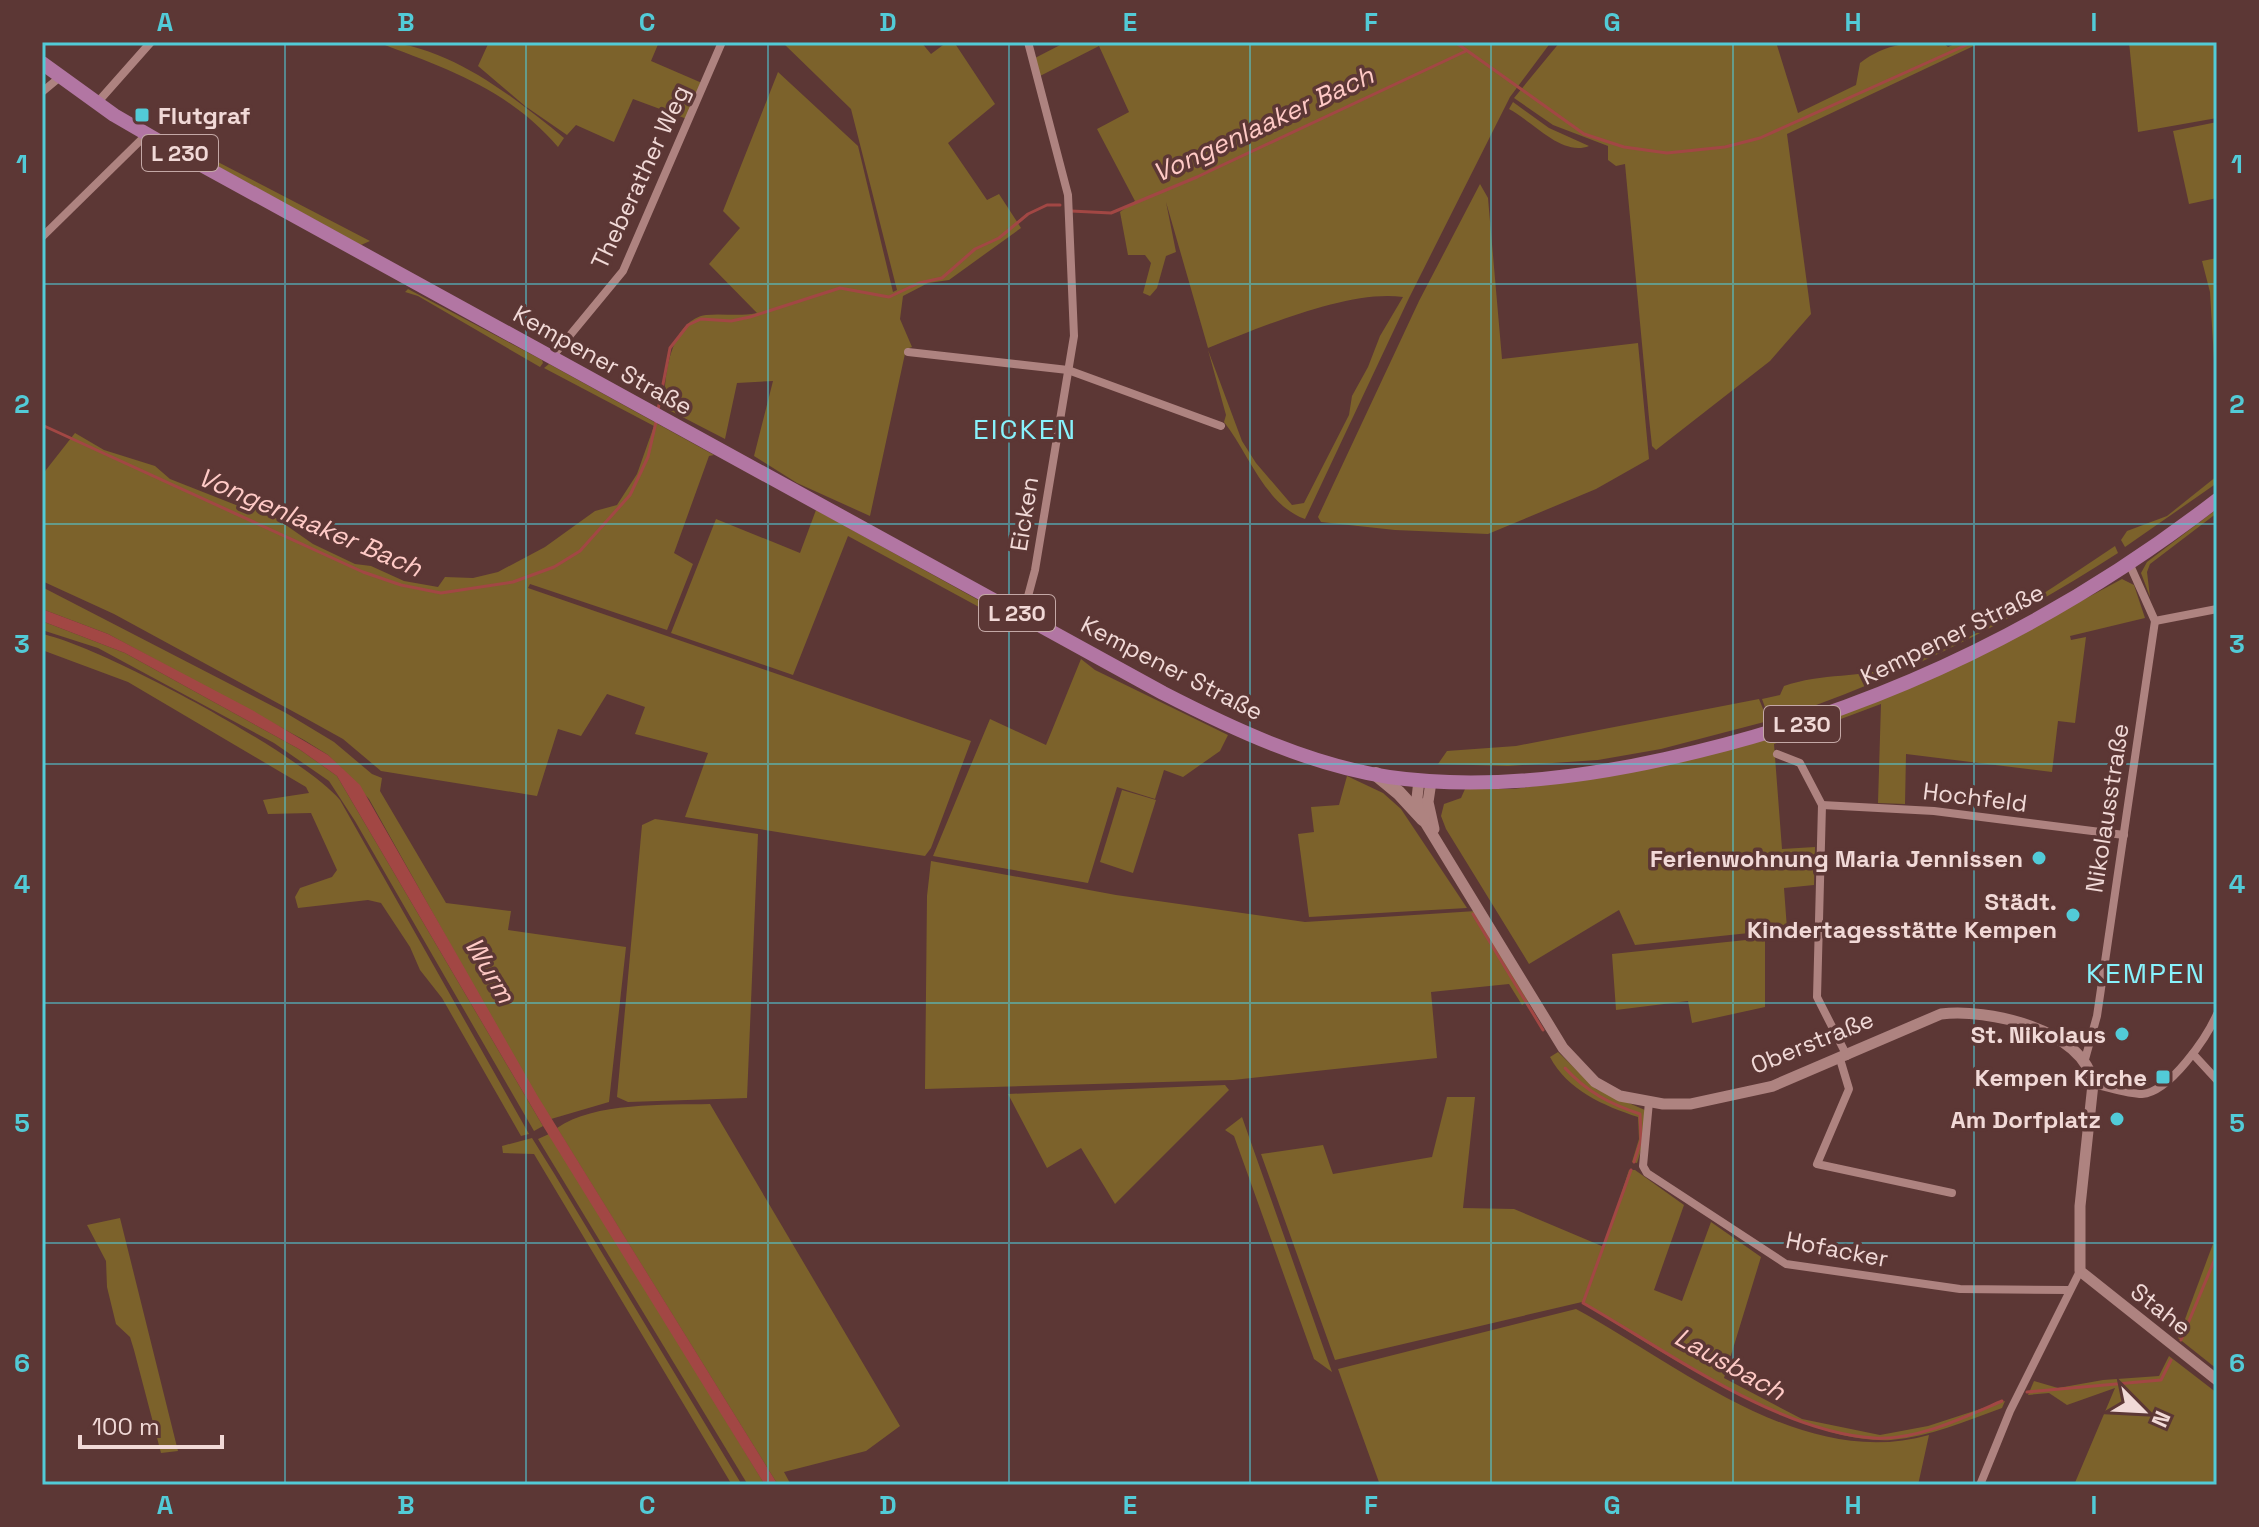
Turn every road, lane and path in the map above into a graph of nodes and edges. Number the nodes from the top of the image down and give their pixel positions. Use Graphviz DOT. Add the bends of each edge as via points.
graph roads {
  1 [pos="151,42"];
  2 [pos="722,42"];
  3 [pos="1028,42"];
  4 [pos="42,63"];
  5 [pos="60,77"];
  6 [pos="42,92"];
  7 [pos="97,103"];
  8 [pos="147,134"];
  9 [pos="42,237"];
  10 [pos="908,352"];
  11 [pos="552,357"];
  12 [pos="1068,370"];
  13 [pos="1221,426"];
  14 [pos="2217,500"];
  15 [pos="2129,563"];
  16 [pos="2217,609"];
  17 [pos="1023,615"];
  18 [pos="2155,621"];
  19 [pos="1777,754"];
  20 [pos="1376,774"];
  21 [pos="1425,781"];
  22 [pos="1822,805"];
  23 [pos="1423,819"];
  24 [pos="2124,835"];
  25 [pos="1441,844"];
  26 [pos="2217,1014"];
  27 [pos="2193,1054"];
  28 [pos="1844,1057"];
  29 [pos="2084,1063"];
  30 [pos="2217,1080"];
  31 [pos="2093,1084"];
  32 [pos="1649,1102"];
  33 [pos="1952,1193"];
  34 [pos="2080,1271"];
  35 [pos="2068,1290"];
  36 [pos="2217,1380"];
  37 [pos="1980,1485"];
  1 -- 7 [label="street"];
  2 -- 11 [label="street, Theberather Weg" via="623,271"];
  3 -- 12 [label="street, Eicken" via="1069,210 1074,336"];
  4 -- 5 [label="main road, Kempener Straße / L 230"];
  5 -- 6 [label="street"];
  5 -- 7 [label="main road, Kempener Straße / L 230"];
  7 -- 8 [label="main road, Kempener Straße / L 230"];
  8 -- 9 [label="street"];
  8 -- 11 [label="main road, Kempener Straße / L 230"];
  10 -- 12 [label="street"];
  11 -- 17 [label="main road, Kempener Straße / L 230"];
  12 -- 13 [label="street"];
  12 -- 17 [label="street, Eicken"];
  14 -- 15 [label="main road, Kempener Straße / L 230"];
  15 -- 18 [label="street"];
  15 -- 21 [label="main road, Kempener Straße / L 230" via="2005,637 1888,692 1808,722 1613,769 1535,779"];
  16 -- 18 [label="street"];
  17 -- 20 [label="main road, Kempener Straße / L 230" via="1219,720 1290,750"];
  18 -- 24 [label="street, Nikolausstraße"];
  19 -- 22 [label="street" via="1800,763"];
  20 -- 21 [label="main road, Kempener Straße / L 230"];
  20 -- 23 [label="main road"];
  21 -- 23 [label="street" via="1417,798"];
  21 -- 25 [label="street" via="1430,819"];
  22 -- 24 [label="street, Hochfeld" via="1934,811"];
  22 -- 28 [label="street" via="1817,997"];
  23 -- 25 [label="street"];
  24 -- 29 [label="street, Nikolausstraße" via="2097,1016"];
  25 -- 32 [label="street, Oberstraße" via="1563,1048 1605,1088"];
  26 -- 27 [label="street"];
  27 -- 30 [label="street"];
  27 -- 31 [label="street" via="2156,1090 2145,1093"];
  28 -- 29 [label="street, Oberstraße" via="1933,1016 1970,1011 2044,1032"];
  28 -- 32 [label="street, Oberstraße" via="1773,1086 1690,1104"];
  28 -- 33 [label="street" via="1849,1089 1817,1164"];
  29 -- 31 [label="street, Oberstraße"];
  31 -- 34 [label="street" via="2080,1206"];
  32 -- 35 [label="street, Hofacker" via="1643,1166 1647,1173 1786,1264 1960,1289"];
  34 -- 35 [label="street"];
  34 -- 36 [label="street, Stahe"];
  35 -- 37 [label="street"];
}
